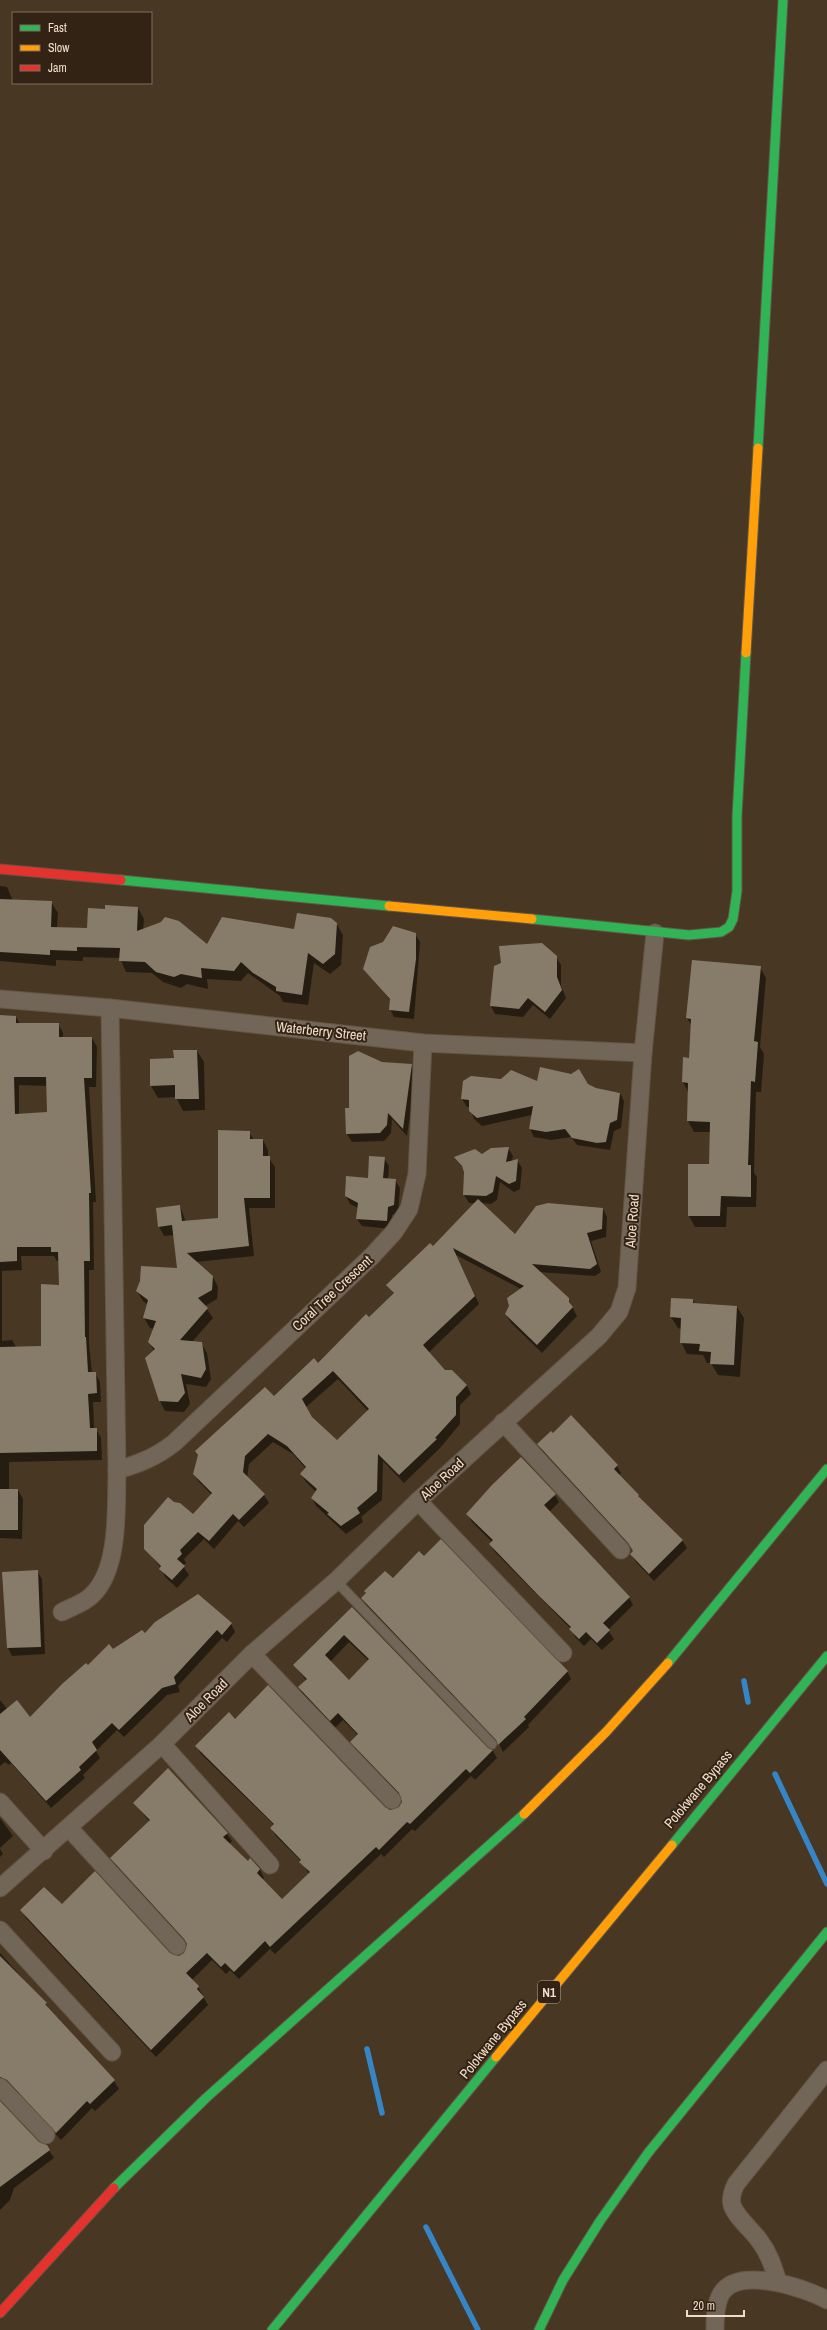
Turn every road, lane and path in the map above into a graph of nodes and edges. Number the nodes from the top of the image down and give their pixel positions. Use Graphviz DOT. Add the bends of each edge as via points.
graph roads {
  1 [pos="783,0"];
  2 [pos="0,869"];
  3 [pos="655,933"];
  4 [pos="0,999"];
  5 [pos="110,1008"];
  6 [pos="423,1043"];
  7 [pos="643,1053"];
  8 [pos="503,1422"];
  9 [pos="827,1469"];
  10 [pos="117,1470"];
  11 [pos="418,1501"];
  12 [pos="621,1550"];
  13 [pos="336,1581"];
  14 [pos="62,1612"];
  15 [pos="563,1653"];
  16 [pos="252,1654"];
  17 [pos="827,1656"];
  18 [pos="162,1744"];
  19 [pos="492,1744"];
  20 [pos="392,1800"];
  21 [pos="0,1802"];
  22 [pos="69,1828"];
  23 [pos="44,1850"];
  24 [pos="270,1865"];
  25 [pos="0,1888"];
  26 [pos="0,1930"];
  27 [pos="827,1932"];
  28 [pos="177,1946"];
  29 [pos="112,2052"];
  30 [pos="827,2070"];
  31 [pos="0,2087"];
  32 [pos="46,2135"];
  33 [pos="778,2282"];
  34 [pos="827,2300"];
  35 [pos="0,2313"];
  36 [pos="272,2330"];
  37 [pos="539,2330"];
  38 [pos="715,2330"];
  1 -- 3 [label="main road" via="738,808 736,900 732,920 724,932 705,936"];
  2 -- 3 [label="main road" via="604,926"];
  3 -- 7 [label="street, Aloe Road"];
  4 -- 5 [label="street, Waterberry Street"];
  5 -- 6 [label="street, Waterberry Street"];
  5 -- 10 [label="street"];
  6 -- 7 [label="street, Waterberry Street"];
  6 -- 10 [label="street, Coral Tree Crescent" via="417,1174 409,1209 394,1232 372,1256 174,1443 157,1456"];
  7 -- 8 [label="street, Aloe Road" via="627,1288 619,1312 599,1336"];
  8 -- 11 [label="street, Aloe Road"];
  8 -- 12 [label="street"];
  9 -- 35 [label="main road" via="754,1561 625,1711 532,1806 204,2100 76,2225"];
  10 -- 14 [label="street" via="114,1544 106,1575 92,1596"];
  11 -- 13 [label="street, Aloe Road"];
  11 -- 15 [label="street"];
  13 -- 16 [label="street, Aloe Road"];
  13 -- 19 [label="lane"];
  16 -- 18 [label="street, Aloe Road"];
  16 -- 20 [label="street"];
  17 -- 36 [label="main road, Polokwane Bypass / N1"];
  18 -- 22 [label="street, Aloe Road"];
  18 -- 24 [label="street"];
  21 -- 23 [label="street"];
  22 -- 23 [label="street, Aloe Road"];
  22 -- 28 [label="street"];
  23 -- 25 [label="street, Aloe Road"];
  26 -- 29 [label="street"];
  27 -- 37 [label="main road" via="648,2153 600,2221 563,2280"];
  30 -- 33 [label="street" via="736,2184 731,2195 731,2204 735,2211 771,2258"];
  31 -- 32 [label="street"];
  33 -- 34 [label="street" via="812,2292"];
  33 -- 38 [label="street" via="753,2280 730,2286 721,2295 716,2310"];
}
